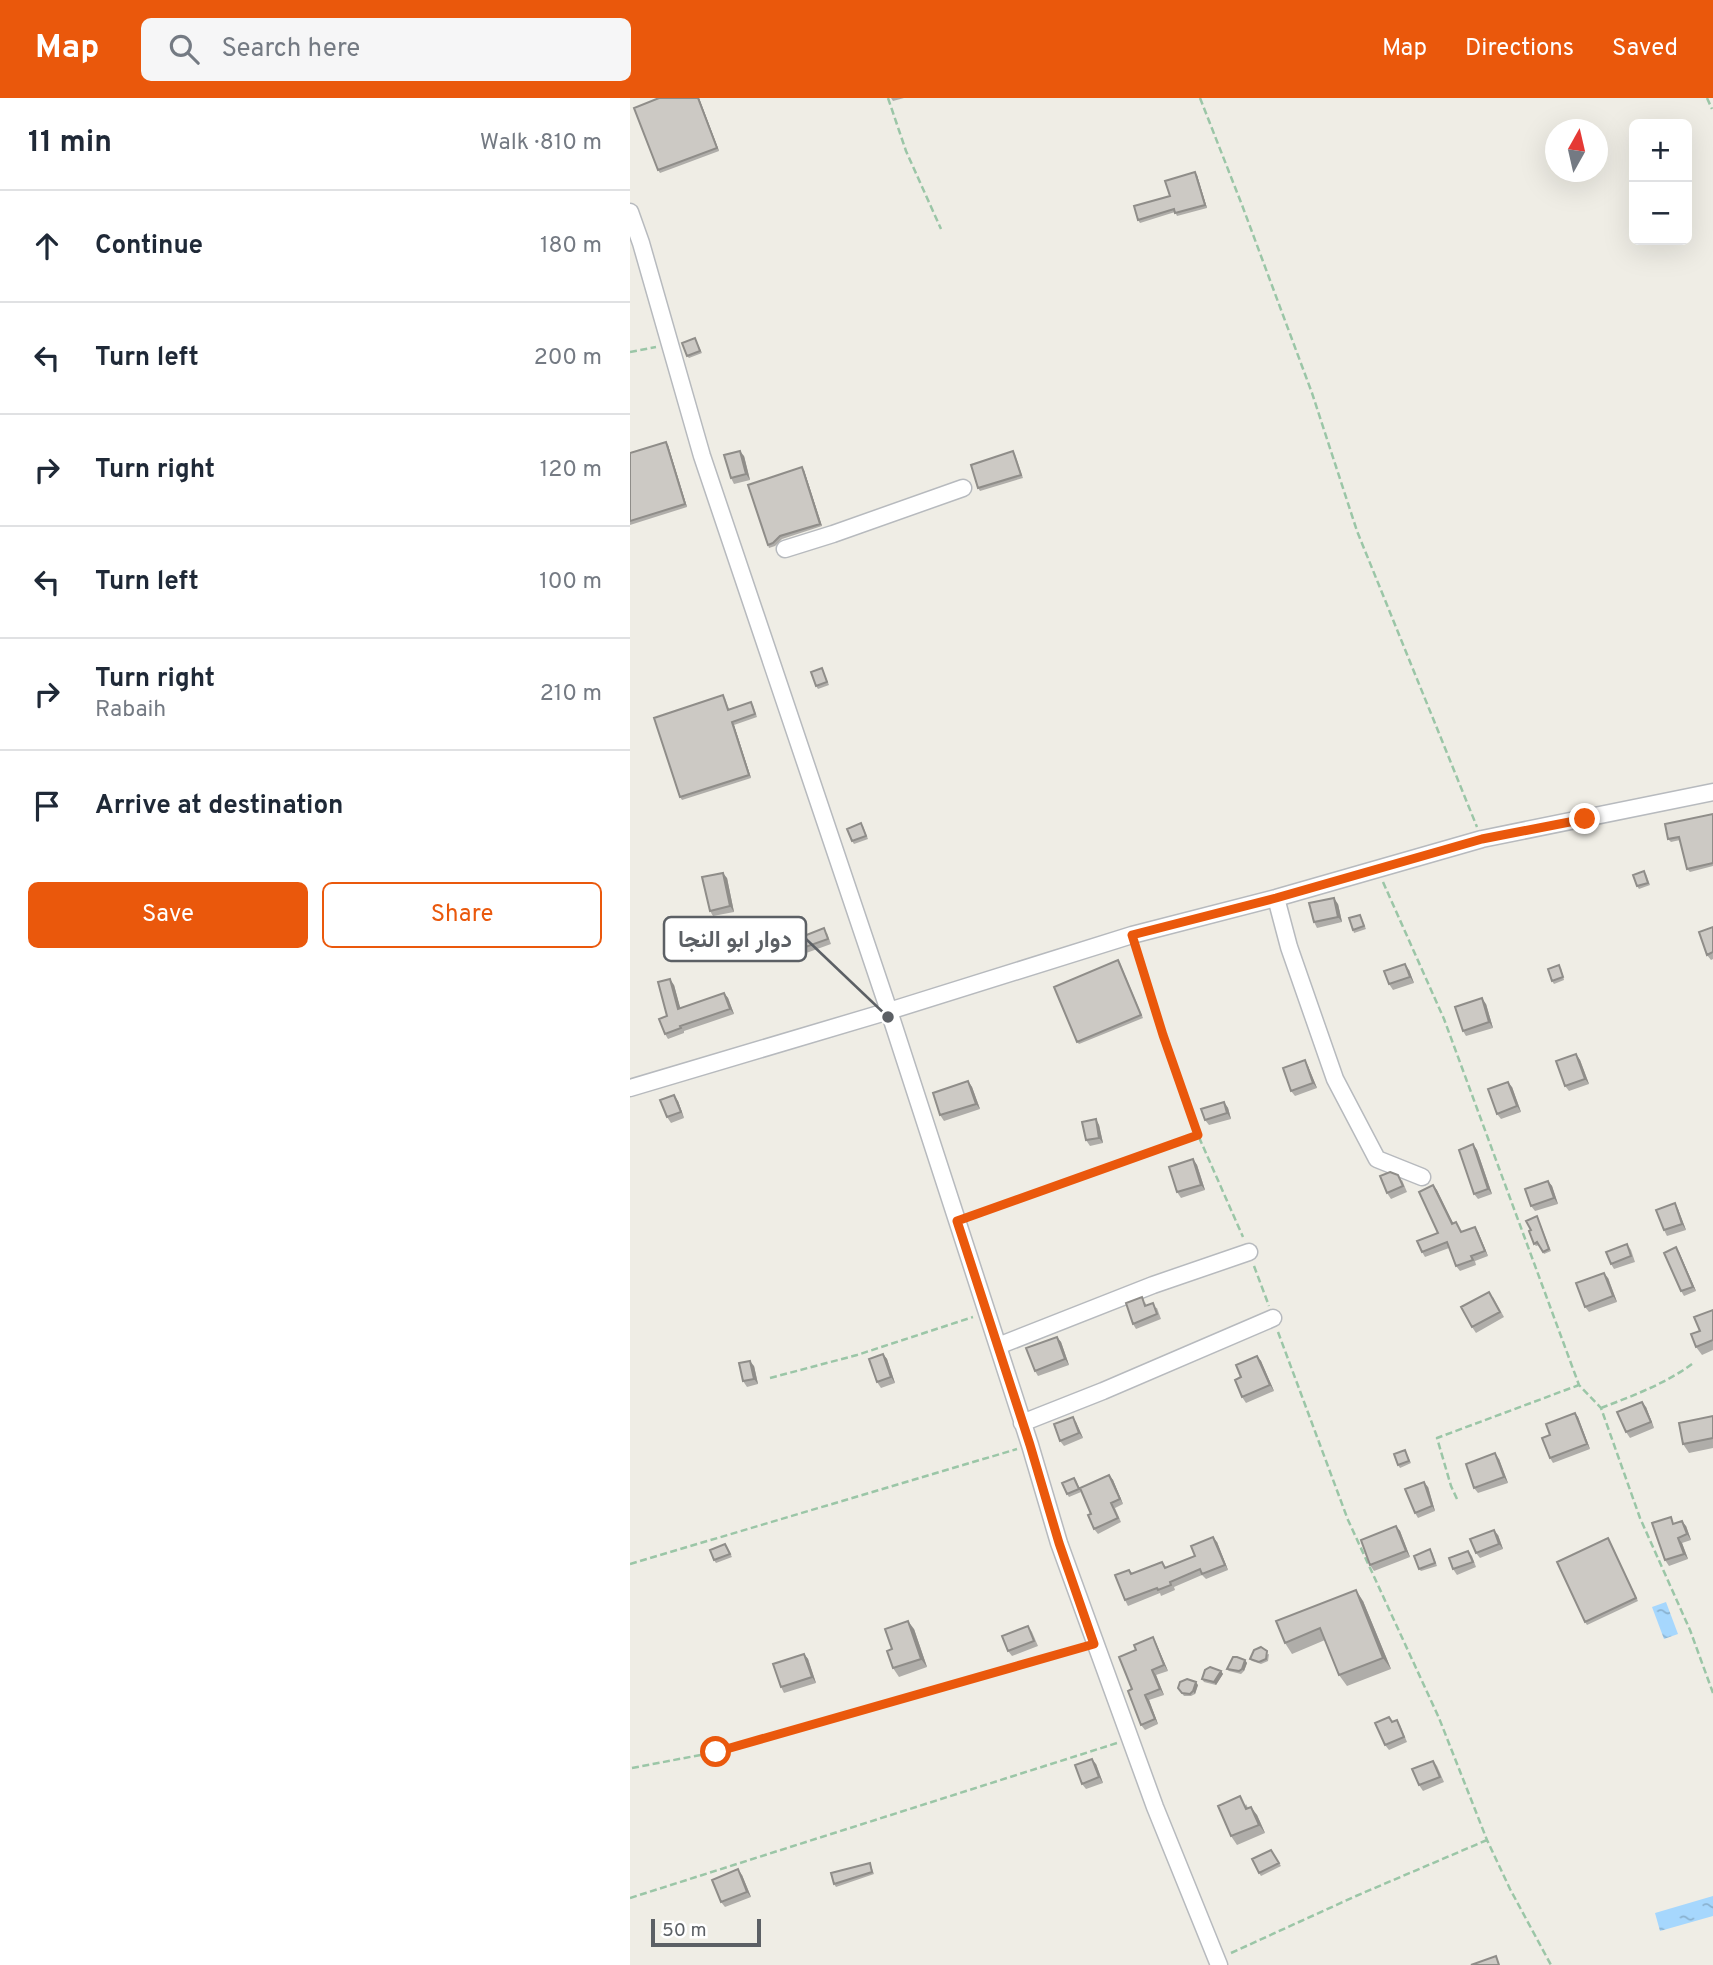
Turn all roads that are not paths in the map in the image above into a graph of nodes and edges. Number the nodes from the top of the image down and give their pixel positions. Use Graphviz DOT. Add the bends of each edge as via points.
graph roads {
  1 [pos="630,212"];
  2 [pos="636,244"];
  3 [pos="963,488"];
  4 [pos="785,549"];
  5 [pos="1713,792"];
  6 [pos="1276,898"];
  7 [pos="889,1012"];
  8 [pos="630,1088"];
  9 [pos="1422,1177"];
  10 [pos="1250,1252"];
  11 [pos="1273,1318"];
  12 [pos="998,1346"];
  13 [pos="1022,1423"];
  14 [pos="1217,1963"];
  1 -- 2 [label="street"];
  2 -- 7 [label="street" via="702,456"];
  3 -- 4 [label="street"];
  5 -- 6 [label="street" via="1482,839"];
  6 -- 7 [label="street" via="1132,935"];
  6 -- 9 [label="street" via="1335,1079 1377,1160"];
  7 -- 8 [label="street"];
  7 -- 12 [label="street"];
  10 -- 12 [label="street"];
  11 -- 13 [label="street"];
  12 -- 13 [label="street"];
  13 -- 14 [label="street" via="1094,1644"];
}
